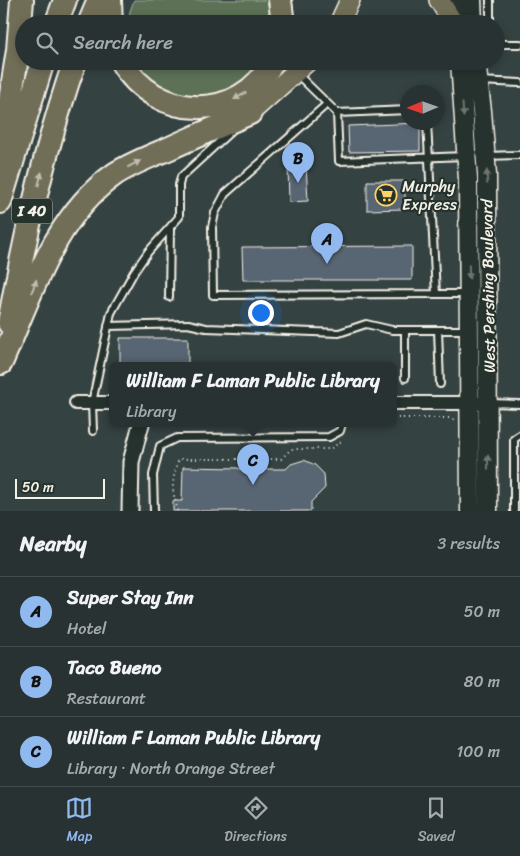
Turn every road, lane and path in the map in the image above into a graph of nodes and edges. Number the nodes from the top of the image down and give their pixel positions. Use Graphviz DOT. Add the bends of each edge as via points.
graph roads {
  1 [pos="22,0"];
  2 [pos="65,0"];
  3 [pos="98,0"];
  4 [pos="110,0"];
  5 [pos="280,0"];
  6 [pos="350,0"];
  7 [pos="440,0"];
  8 [pos="457,0"];
  9 [pos="472,0"];
  10 [pos="490,0"];
  11 [pos="21,15"];
  12 [pos="59,15"];
  13 [pos="92,15"];
  14 [pos="111,15"];
  15 [pos="282,15"];
  16 [pos="343,15"];
  17 [pos="449,15"];
  18 [pos="458,15"];
  19 [pos="473,15"];
  20 [pos="490,15"];
  21 [pos="505,44"];
  22 [pos="520,44"];
  23 [pos="15,69"];
  24 [pos="40,70"];
  25 [pos="72,70"];
  26 [pos="127,70"];
  27 [pos="267,70"];
  28 [pos="299,70"];
  29 [pos="304,70"];
  30 [pos="461,70"];
  31 [pos="477,70"];
  32 [pos="478,82"];
  33 [pos="520,83"];
  34 [pos="327,104"];
  35 [pos="400,110"];
  36 [pos="250,113"];
  37 [pos="337,113"];
  38 [pos="427,130"];
  39 [pos="520,155"];
  40 [pos="466,156"];
  41 [pos="485,156"];
  42 [pos="429,158"];
  43 [pos="0,164"];
  44 [pos="0,202"];
  45 [pos="170,229"];
  46 [pos="436,294"];
  47 [pos="470,294"];
  48 [pos="169,297"];
  49 [pos="108,326"];
  50 [pos="404,330"];
  51 [pos="438,330"];
  52 [pos="470,330"];
  53 [pos="0,366"];
  54 [pos="406,378"];
  55 [pos="440,384"];
  56 [pos="76,403"];
  57 [pos="92,403"];
  58 [pos="109,403"];
  59 [pos="397,403"];
  60 [pos="469,403"];
  61 [pos="488,403"];
  62 [pos="520,404"];
  63 [pos="397,418"];
  64 [pos="458,421"];
  65 [pos="140,427"];
  66 [pos="341,427"];
  67 [pos="94,431"];
  68 [pos="520,435"];
  69 [pos="345,438"];
  70 [pos="130,511"];
  71 [pos="154,511"];
  72 [pos="176,511"];
  73 [pos="470,511"];
  74 [pos="488,511"];
  75 [pos="514,511"];
  1 -- 11 [label="highway"];
  2 -- 12 [label="highway"];
  3 -- 13 [label="highway"];
  4 -- 14 [label="highway"];
  5 -- 15 [label="highway"];
  6 -- 16 [label="main road"];
  7 -- 17 [label="main road"];
  8 -- 18 [label="main road"];
  9 -- 19 [label="main road"];
  10 -- 20 [label="lane"];
  21 -- 22 [label="lane"];
  23 -- 43 [label="highway"];
  24 -- 44 [label="highway, I 40"];
  53 -- 25 [label="highway, I 40, one-way" via="26,233"];
  27 -- 26 [label="highway, one-way" via="245,93 229,102 201,108 162,100 146,91"];
  28 -- 36 [label="main road"];
  29 -- 34 [label="lane"];
  30 -- 40 [label="main road, West Pershing Boulevard, one-way"];
  31 -- 32 [label="main road, West Pershing Boulevard"];
  32 -- 33 [label="lane"];
  32 -- 41 [label="main road, West Pershing Boulevard"];
  34 -- 37 [label="lane"];
  34 -- 46 [label="lane" via="225,194 212,227 213,295"];
  35 -- 37 [label="lane"];
  36 -- 45 [label="lane" via="181,177 179,217"];
  53 -- 36 [label="highway, one-way" via="52,248 73,214 89,196 117,173 137,162"];
  37 -- 42 [label="lane" via="340,162"];
  38 -- 42 [label="lane"];
  39 -- 41 [label="lane"];
  40 -- 42 [label="lane"];
  40 -- 47 [label="main road, West Pershing Boulevard, one-way"];
  61 -- 41 [label="main road, West Pershing Boulevard, one-way"];
  42 -- 46 [label="lane"];
  45 -- 48 [label="lane"];
  45 -- 49 [label="lane" via="134,272 111,313"];
  46 -- 47 [label="lane"];
  47 -- 52 [label="main road, West Pershing Boulevard"];
  49 -- 50 [label="lane" via="188,324 206,328 339,333 366,324"];
  49 -- 57 [label="lane"];
  50 -- 51 [label="lane"];
  50 -- 54 [label="lane"];
  51 -- 52 [label="lane"];
  51 -- 55 [label="lane"];
  52 -- 60 [label="main road, West Pershing Boulevard"];
  56 -- 57 [label="street"];
  57 -- 58 [label="street"];
  57 -- 67 [label="lane"];
  59 -- 60 [label="street"];
  60 -- 61 [label="street"];
  60 -- 73 [label="main road, West Pershing Boulevard"];
  61 -- 62 [label="lane"];
  74 -- 61 [label="main road, West Pershing Boulevard, one-way"];
  63 -- 64 [label="path" via="450,418"];
  65 -- 70 [label="street" via="131,462"];
  66 -- 71 [label="lane" via="329,437 177,438 160,446 154,475"];
  68 -- 75 [label="lane" via="514,439"];
  69 -- 72 [label="path" via="330,449 290,449 281,459 179,459 173,474"];
}
